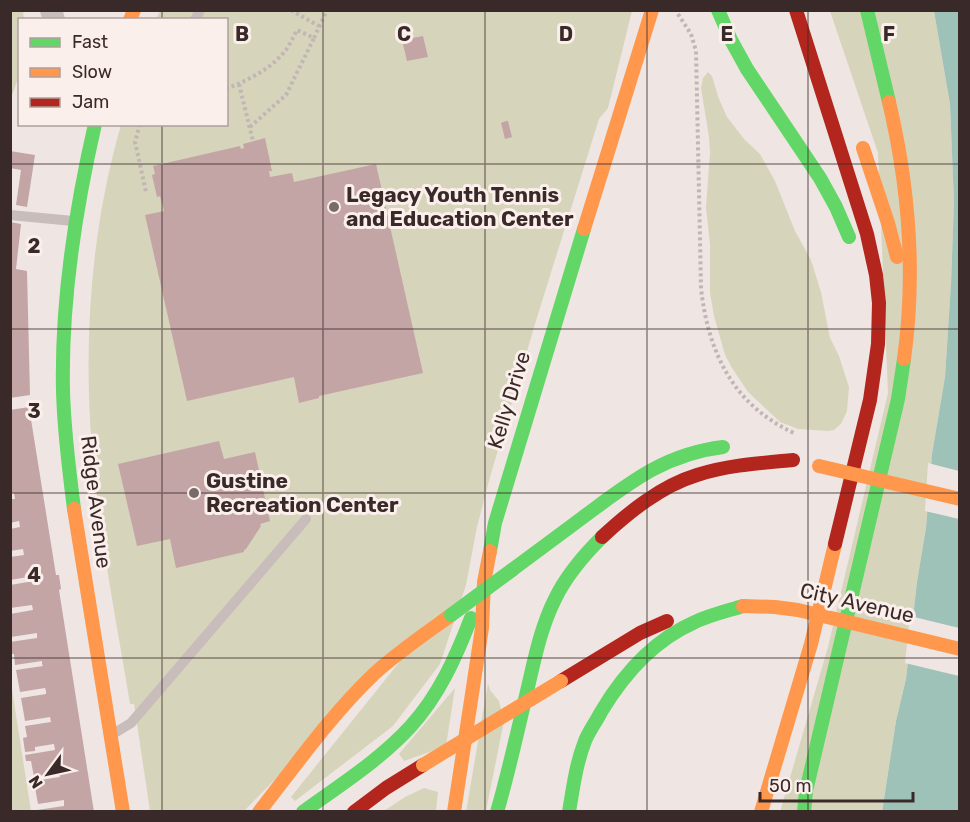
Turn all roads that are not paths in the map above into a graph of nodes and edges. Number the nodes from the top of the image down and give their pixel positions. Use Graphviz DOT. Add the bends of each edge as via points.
graph roads {
  1 [pos="643,10"];
  2 [pos="652,10"];
  3 [pos="718,10"];
  4 [pos="796,10"];
  5 [pos="867,10"];
  6 [pos="627,88"];
  7 [pos="95,126"];
  8 [pos="858,134"];
  9 [pos="10,215"];
  10 [pos="76,221"];
  11 [pos="852,246"];
  12 [pos="866,306"];
  13 [pos="908,339"];
  14 [pos="870,400"];
  15 [pos="740,447"];
  16 [pos="760,450"];
  17 [pos="793,460"];
  18 [pos="960,499"];
  19 [pos="306,519"];
  20 [pos="484,582"];
  21 [pos="743,606"];
  22 [pos="960,649"];
  23 [pos="600,715"];
  24 [pos="110,736"];
  25 [pos="507,779"];
  26 [pos="588,782"];
  27 [pos="806,791"];
  28 [pos="123,812"];
  29 [pos="260,812"];
  30 [pos="303,812"];
  31 [pos="354,812"];
  32 [pos="453,812"];
  33 [pos="497,812"];
  34 [pos="505,812"];
  35 [pos="570,812"];
  36 [pos="761,812"];
  37 [pos="798,812"];
  38 [pos="804,812"];
  1 -- 6 [label="main road"];
  2 -- 6 [label="main road, Kelly Drive"];
  3 -- 11 [label="main road" via="745,67 824,184"];
  4 -- 14 [label="main road" via="867,234 878,287 880,316"];
  5 -- 13 [label="main road" via="907,202 911,277"];
  6 -- 20 [label="main road, Kelly Drive" via="512,465"];
  7 -- 10 [label="main road, Ridge Avenue"];
  8 -- 13 [label="main road" via="896,251"];
  9 -- 10 [label="lane"];
  10 -- 24 [label="main road, Ridge Avenue" via="65,309 66,436 69,480"];
  12 -- 14 [label="main road"];
  13 -- 27 [label="main road" via="887,448"];
  14 -- 36 [label="main road" via="811,644"];
  15 -- 29 [label="main road, bridge" via="714,448 666,462 615,493 386,664 343,707"];
  16 -- 17 [label="main road"];
  17 -- 18 [label="main road, bridge"];
  17 -- 25 [label="main road" via="696,475 662,491 630,513 586,552 548,615"];
  19 -- 24 [label="lane" via="131,723"];
  20 -- 30 [label="main road" via="456,656 420,714 375,759"];
  20 -- 32 [label="main road, Kelly Drive" via="482,628"];
  21 -- 22 [label="main road, City Avenue, bridge" via="798,610"];
  21 -- 23 [label="main road" via="694,622 649,652 612,693"];
  21 -- 31 [label="main road, bridge" via="689,613 640,633 386,788"];
  23 -- 26 [label="main road" via="590,751"];
  23 -- 35 [label="main road" via="578,762"];
  24 -- 28 [label="main road, Ridge Avenue"];
  25 -- 33 [label="main road"];
  25 -- 34 [label="main road"];
  27 -- 37 [label="main road"];
  27 -- 38 [label="main road"];
}
